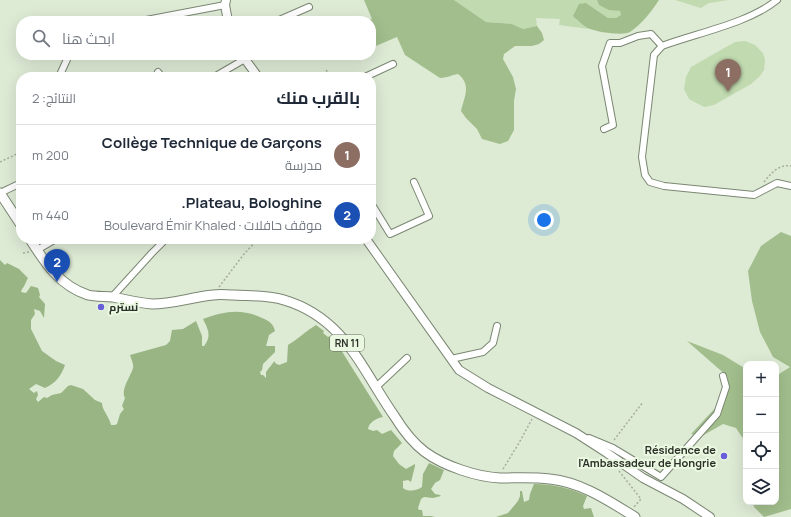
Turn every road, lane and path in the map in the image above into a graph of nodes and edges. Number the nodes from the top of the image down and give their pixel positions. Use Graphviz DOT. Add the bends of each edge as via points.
graph roads {
  1 [pos="777,0"];
  2 [pos="226,1"];
  3 [pos="309,7"];
  4 [pos="162,16"];
  5 [pos="228,16"];
  6 [pos="288,16"];
  7 [pos="662,46"];
  8 [pos="67,60"];
  9 [pos="240,60"];
  10 [pos="246,60"];
  11 [pos="393,64"];
  12 [pos="61,72"];
  13 [pos="222,72"];
  14 [pos="254,72"];
  15 [pos="376,72"];
  16 [pos="604,129"];
  17 [pos="16,154"];
  18 [pos="0,162"];
  19 [pos="791,166"];
  20 [pos="414,182"];
  21 [pos="762,184"];
  22 [pos="16,185"];
  23 [pos="791,186"];
  24 [pos="0,193"];
  25 [pos="376,211"];
  26 [pos="16,218"];
  27 [pos="33,244"];
  28 [pos="47,244"];
  29 [pos="161,244"];
  30 [pos="253,244"];
  31 [pos="370,244"];
  32 [pos="37,250"];
  33 [pos="213,295"];
  34 [pos="112,297"];
  35 [pos="497,326"];
  36 [pos="407,358"];
  37 [pos="451,358"];
  38 [pos="722,376"];
  39 [pos="375,388"];
  40 [pos="643,402"];
  41 [pos="535,412"];
  42 [pos="576,433"];
  43 [pos="609,446"];
  44 [pos="498,478"];
  45 [pos="626,480"];
  46 [pos="632,515"];
  47 [pos="710,517"];
  1 -- 7 [label="street" via="768,8 736,22"];
  2 -- 4 [label="street"];
  2 -- 5 [label="main road"];
  3 -- 6 [label="street"];
  7 -- 16 [label="street" via="651,34 620,43 610,43 602,66 613,125"];
  7 -- 23 [label="street" via="654,55 642,157 645,175 650,182 664,186 754,195 777,183"];
  8 -- 12 [label="street"];
  9 -- 13 [label="street"];
  10 -- 14 [label="main road"];
  11 -- 15 [label="street"];
  17 -- 18 [label="path"];
  19 -- 21 [label="path" via="784,165 771,173"];
  20 -- 25 [label="street" via="429,216 390,234"];
  22 -- 24 [label="street"];
  24 -- 26 [label="main road"];
  27 -- 32 [label="main road, RN 11"];
  28 -- 32 [label="street"];
  29 -- 34 [label="street"];
  30 -- 33 [label="path"];
  31 -- 37 [label="main road"];
  32 -- 34 [label="main road, RN 11" via="64,283 89,295"];
  33 -- 34 [label="main road, RN 11" via="154,304"];
  33 -- 39 [label="main road, RN 11" via="283,299 325,319 341,335 364,366"];
  35 -- 37 [label="street" via="493,343 482,352"];
  36 -- 39 [label="street"];
  37 -- 41 [label="main road" via="458,370"];
  38 -- 43 [label="street" via="726,387 717,414 661,477"];
  39 -- 44 [label="main road, RN 11" via="405,432 425,452 450,466"];
  40 -- 43 [label="path"];
  41 -- 42 [label="main road"];
  41 -- 44 [label="path"];
  42 -- 43 [label="street"];
  42 -- 47 [label="main road" via="643,478"];
  44 -- 46 [label="main road, RN 11" via="551,479 580,486"];
  45 -- 46 [label="path" via="641,499"];
}
